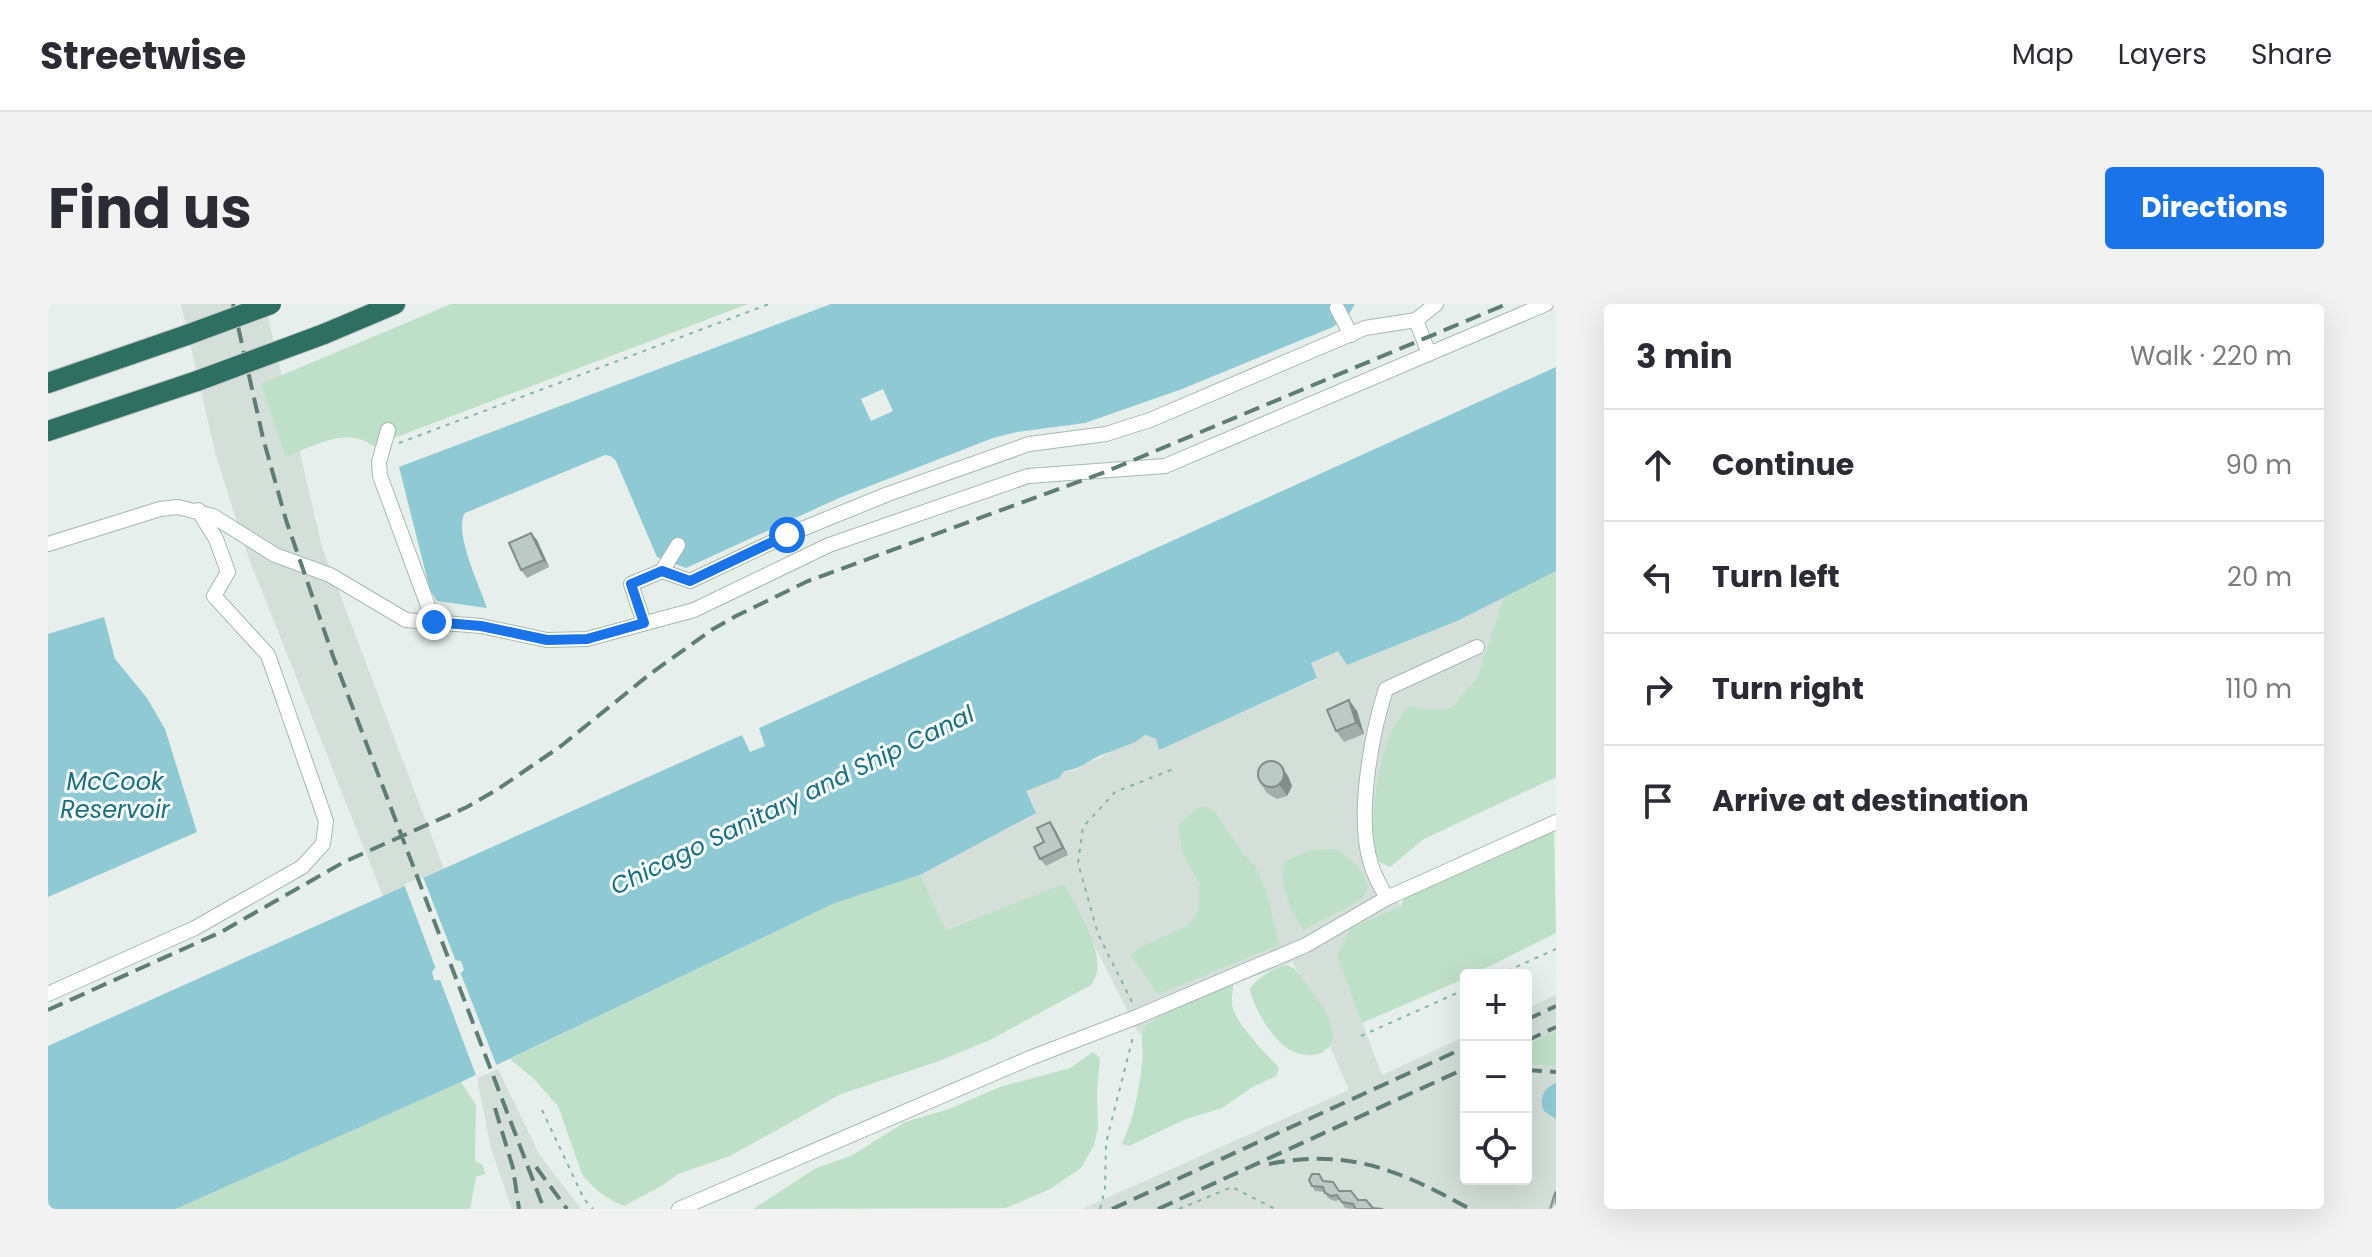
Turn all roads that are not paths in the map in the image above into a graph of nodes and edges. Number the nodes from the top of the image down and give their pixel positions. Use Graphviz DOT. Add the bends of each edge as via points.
graph roads {
  1 [pos="271,304"];
  2 [pos="395,304"];
  3 [pos="1436,304"];
  4 [pos="1546,304"];
  5 [pos="1337,308"];
  6 [pos="1416,320"];
  7 [pos="1351,335"];
  8 [pos="1429,354"];
  9 [pos="48,383"];
  10 [pos="388,430"];
  11 [pos="48,431"];
  12 [pos="198,510"];
  13 [pos="48,544"];
  14 [pos="678,545"];
  15 [pos="662,571"];
  16 [pos="434,622"];
  17 [pos="644,623"];
  18 [pos="1477,647"];
  19 [pos="1556,822"];
  20 [pos="1387,898"];
  21 [pos="48,994"];
  22 [pos="679,1209"];
  1 -- 9 [label="highway, bridge"];
  2 -- 11 [label="highway, bridge" via="197,381"];
  3 -- 6 [label="lane"];
  4 -- 8 [label="lane"];
  5 -- 7 [label="lane"];
  6 -- 7 [label="lane"];
  6 -- 8 [label="lane"];
  7 -- 15 [label="lane" via="1150,420 1106,434 1029,444 888,494 690,581"];
  8 -- 17 [label="lane" via="1165,466 1028,476 829,545 694,610"];
  10 -- 16 [label="lane" via="380,476"];
  12 -- 13 [label="lane" via="160,509"];
  12 -- 16 [label="lane" via="275,555 330,575 406,620"];
  12 -- 21 [label="lane" via="228,572 214,596 268,655 326,821 323,844 302,867 195,928"];
  14 -- 15 [label="lane"];
  15 -- 17 [label="lane" via="631,584"];
  16 -- 17 [label="lane" via="547,640 587,639"];
  18 -- 20 [label="lane" via="1386,689 1374,724 1365,835"];
  19 -- 20 [label="lane"];
  20 -- 22 [label="lane" via="1306,945"];
}
